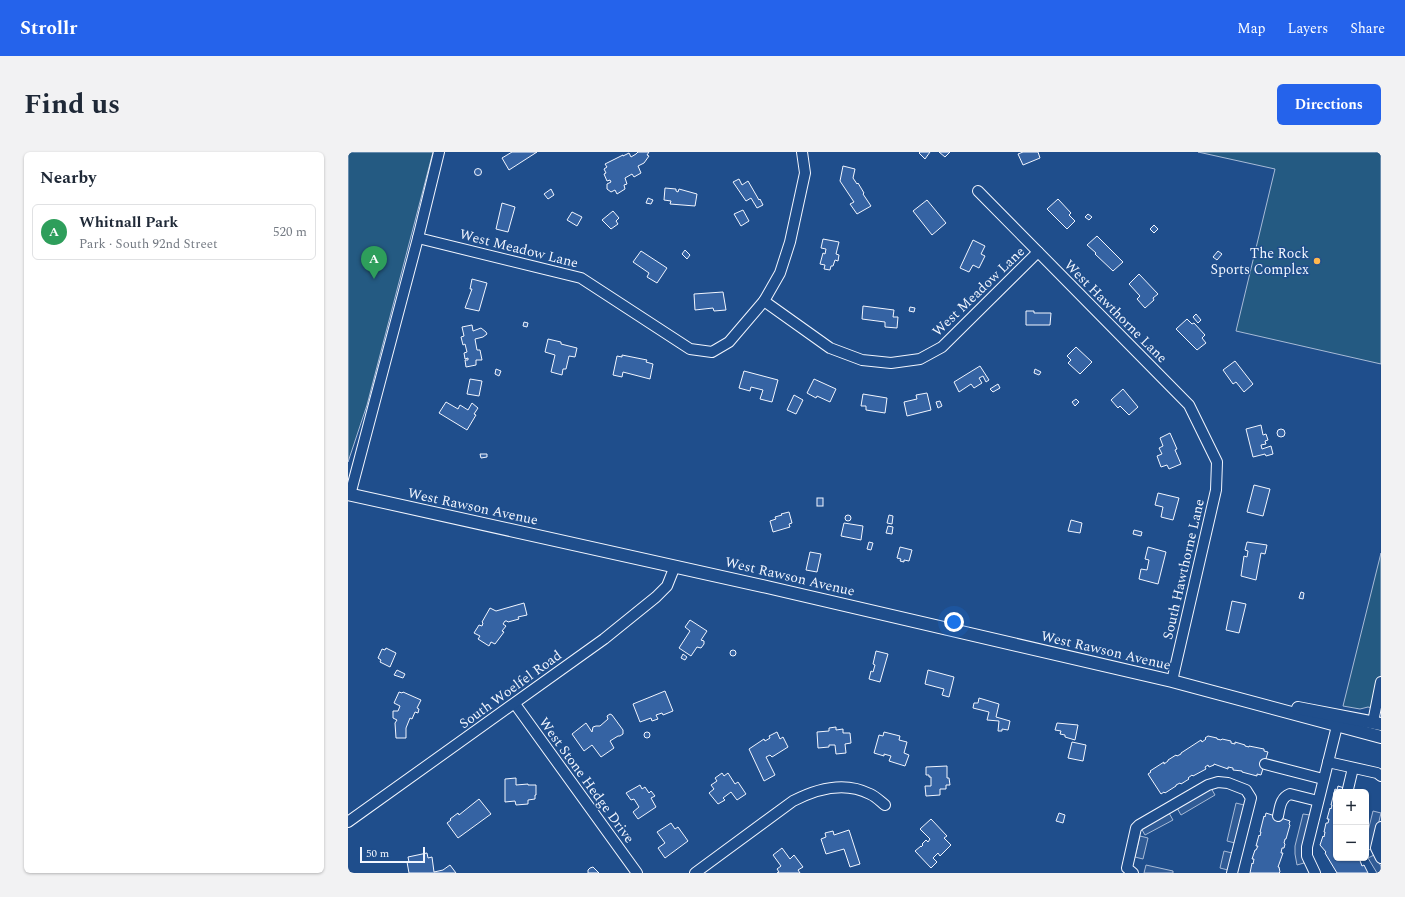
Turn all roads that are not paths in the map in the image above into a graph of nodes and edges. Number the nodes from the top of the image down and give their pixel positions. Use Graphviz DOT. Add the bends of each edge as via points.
graph roads {
  1 [pos="439,152"];
  2 [pos="802,152"];
  3 [pos="978,191"];
  4 [pos="418,238"];
  5 [pos="1038,252"];
  6 [pos="764,300"];
  7 [pos="1217,462"];
  8 [pos="349,494"];
  9 [pos="675,566"];
  10 [pos="1172,681"];
  11 [pos="1381,682"];
  12 [pos="1224,694"];
  13 [pos="515,704"];
  14 [pos="1377,723"];
  15 [pos="1337,726"];
  16 [pos="1381,737"];
  17 [pos="1328,762"];
  18 [pos="1265,764"];
  19 [pos="1353,768"];
  20 [pos="1381,776"];
  21 [pos="1323,780"];
  22 [pos="1348,789"];
  23 [pos="1318,801"];
  24 [pos="885,805"];
  25 [pos="1278,816"];
  26 [pos="348,822"];
  27 [pos="1381,827"];
  28 [pos="1381,858"];
  29 [pos="1128,871"];
  30 [pos="637,873"];
  31 [pos="695,873"];
  32 [pos="1232,873"];
  33 [pos="1315,873"];
  1 -- 4 [label="street"];
  2 -- 6 [label="street" via="805,174 790,242 780,273"];
  3 -- 5 [label="street, West Hawthorne Lane"];
  4 -- 6 [label="street, West Meadow Lane" via="581,278 690,349 712,352 730,342"];
  4 -- 8 [label="street"];
  5 -- 6 [label="street, West Meadow Lane" via="942,347 920,359 891,363 862,360 830,348"];
  5 -- 7 [label="street, West Hawthorne Lane" via="1189,405"];
  7 -- 10 [label="street, South Hawthorne Lane" via="1216,490"];
  8 -- 9 [label="main road, West Rawson Avenue"];
  9 -- 10 [label="main road, West Rawson Avenue"];
  9 -- 13 [label="street, South Woelfel Road" via="666,586 656,598"];
  10 -- 12 [label="main road, West Rawson Avenue"];
  11 -- 14 [label="street"];
  12 -- 14 [label="main road, West Rawson Avenue"];
  12 -- 15 [label="main road, West Rawson Avenue"];
  13 -- 26 [label="street, South Woelfel Road"];
  13 -- 30 [label="street, West Stone Hedge Drive"];
  15 -- 16 [label="main road, West Rawson Avenue"];
  15 -- 17 [label="street"];
  17 -- 19 [label="street"];
  17 -- 21 [label="street"];
  18 -- 21 [label="street"];
  19 -- 20 [label="street"];
  19 -- 22 [label="street"];
  21 -- 23 [label="street"];
  23 -- 25 [label="street" via="1290,794 1283,799"];
  23 -- 33 [label="street" via="1306,847"];
  24 -- 31 [label="street" via="871,794 853,787 830,788 804,795"];
  27 -- 28 [label="street" via="1376,848"];
  29 -- 32 [label="street" via="1136,828 1139,825 1208,785 1218,782 1246,790 1251,798"];
}
